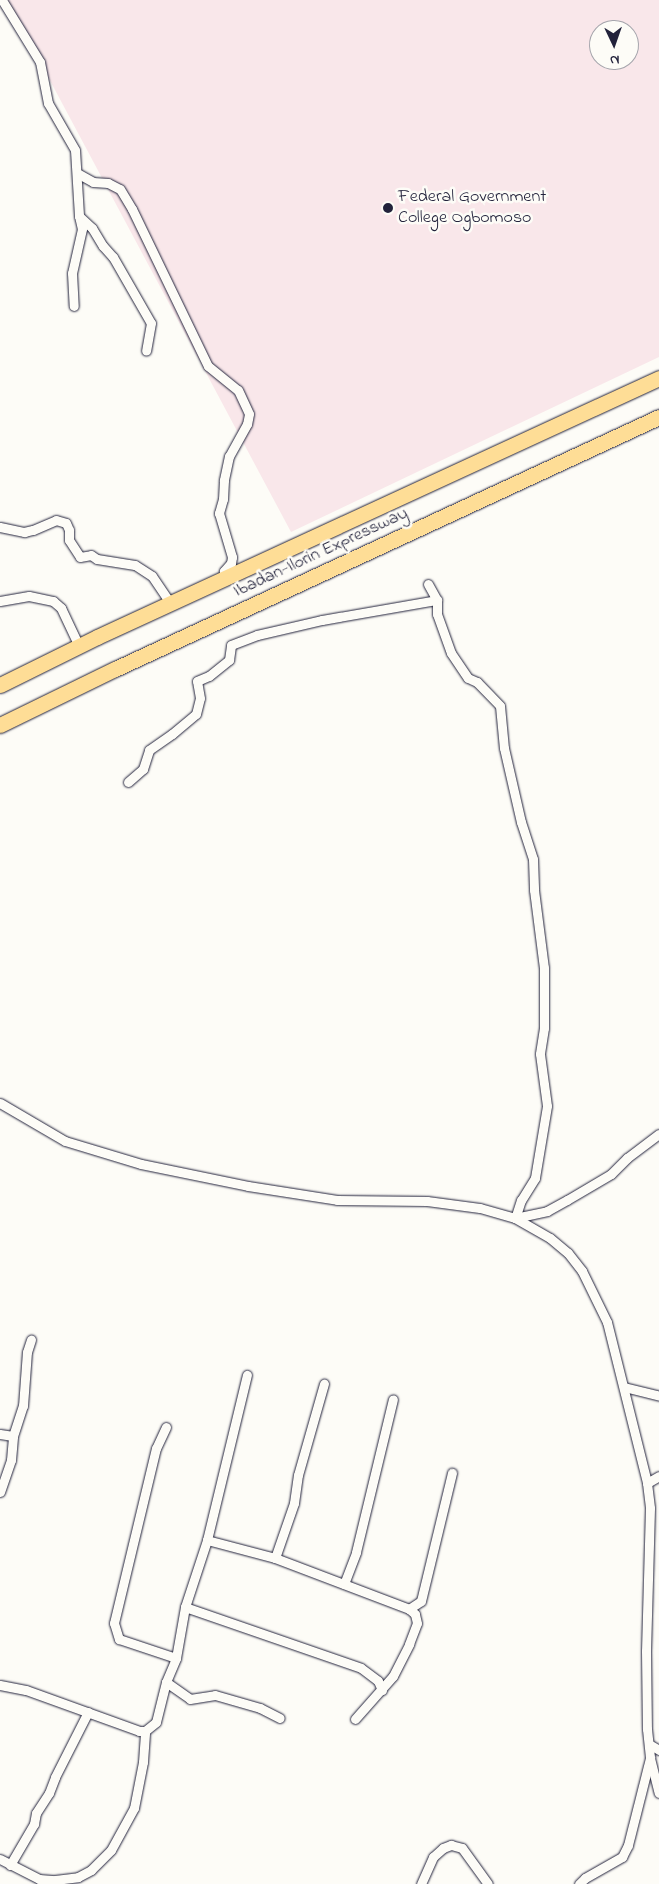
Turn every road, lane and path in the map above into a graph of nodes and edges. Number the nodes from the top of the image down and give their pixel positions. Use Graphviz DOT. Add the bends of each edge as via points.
graph roads {
  1 [pos="2,0"];
  2 [pos="77,173"];
  3 [pos="78,216"];
  4 [pos="74,306"];
  5 [pos="146,351"];
  6 [pos="659,378"];
  7 [pos="659,417"];
  8 [pos="0,527"];
  9 [pos="226,578"];
  10 [pos="428,584"];
  11 [pos="437,600"];
  12 [pos="0,601"];
  13 [pos="170,603"];
  14 [pos="79,646"];
  15 [pos="0,685"];
  16 [pos="0,725"];
  17 [pos="128,782"];
  18 [pos="0,1103"];
  19 [pos="659,1134"];
  20 [pos="515,1218"];
  21 [pos="31,1340"];
  22 [pos="246,1375"];
  23 [pos="324,1384"];
  24 [pos="624,1387"];
  25 [pos="658,1394"];
  26 [pos="393,1399"];
  27 [pos="166,1427"];
  28 [pos="0,1434"];
  29 [pos="13,1436"];
  30 [pos="452,1473"];
  31 [pos="659,1476"];
  32 [pos="648,1483"];
  33 [pos="0,1492"];
  34 [pos="207,1540"];
  35 [pos="274,1558"];
  36 [pos="344,1584"];
  37 [pos="185,1607"];
  38 [pos="408,1609"];
  39 [pos="176,1658"];
  40 [pos="166,1682"];
  41 [pos="0,1685"];
  42 [pos="382,1690"];
  43 [pos="88,1712"];
  44 [pos="280,1718"];
  45 [pos="355,1719"];
  46 [pos="145,1731"];
  47 [pos="649,1744"];
  48 [pos="659,1750"];
  49 [pos="650,1758"];
  50 [pos="659,1793"];
  51 [pos="0,1859"];
  52 [pos="10,1865"];
  53 [pos="38,1882"];
  54 [pos="421,1884"];
  55 [pos="488,1884"];
  56 [pos="579,1884"];
  1 -- 2 [label="street" via="40,62 48,103 75,150"];
  2 -- 3 [label="street"];
  2 -- 9 [label="street" via="93,182 108,183 120,189 208,366 238,390 249,414 229,456 219,513 232,557 224,572"];
  3 -- 4 [label="street" via="82,229 72,273"];
  3 -- 5 [label="street" via="92,228 113,257 151,323"];
  6 -- 9 [label="highway, Ibadan-Ilorin Expressway"];
  7 -- 16 [label="highway, Ibadan-Ilorin Expressway"];
  8 -- 13 [label="street" via="24,532 56,520 66,523 68,540 80,557 91,555 136,565 152,576"];
  9 -- 13 [label="highway, Ibadan-Ilorin Expressway"];
  10 -- 11 [label="street"];
  11 -- 17 [label="street" via="313,622 257,635 231,645 229,660 197,681 200,698 196,714 149,750 144,768"];
  11 -- 20 [label="street" via="437,614 451,653 468,678 477,682 500,706 504,748 533,859 544,968 544,1028 540,1054 547,1106 535,1178 521,1200"];
  12 -- 14 [label="street" via="30,596 53,602 61,608"];
  13 -- 14 [label="highway, Ibadan-Ilorin Expressway"];
  14 -- 15 [label="highway, Ibadan-Ilorin Expressway"];
  18 -- 20 [label="street" via="65,1141 141,1164 337,1200 427,1201 480,1208"];
  19 -- 20 [label="street" via="611,1174 567,1200 547,1211"];
  20 -- 24 [label="street" via="550,1238 582,1271 607,1322"];
  21 -- 29 [label="street" via="27,1352 24,1406"];
  22 -- 34 [label="street"];
  23 -- 35 [label="street" via="298,1475 294,1504"];
  24 -- 25 [label="street"];
  24 -- 32 [label="street"];
  26 -- 36 [label="street" via="356,1552"];
  27 -- 39 [label="street" via="156,1448 114,1623 120,1639"];
  28 -- 29 [label="street"];
  29 -- 33 [label="street" via="11,1460"];
  30 -- 38 [label="street" via="420,1601"];
  31 -- 32 [label="street"];
  32 -- 47 [label="street" via="646,1651"];
  34 -- 35 [label="street"];
  34 -- 37 [label="street"];
  35 -- 36 [label="street"];
  36 -- 38 [label="street"];
  37 -- 39 [label="street"];
  37 -- 42 [label="street" via="361,1668 378,1681"];
  38 -- 42 [label="street" via="415,1614 417,1623 409,1644"];
  39 -- 40 [label="street"];
  40 -- 44 [label="street" via="190,1699 215,1695 260,1708"];
  40 -- 46 [label="street" via="156,1722"];
  41 -- 43 [label="street" via="26,1690"];
  42 -- 45 [label="street"];
  43 -- 46 [label="street"];
  43 -- 52 [label="street" via="36,1813 34,1824"];
  46 -- 53 [label="street" via="139,1792 111,1850 91,1870 78,1877"];
  47 -- 48 [label="street"];
  47 -- 49 [label="street"];
  49 -- 50 [label="street"];
  49 -- 56 [label="street" via="625,1851 614,1863"];
  51 -- 52 [label="street"];
  52 -- 53 [label="street"];
  54 -- 55 [label="street" via="433,1856 451,1845 462,1848"];
}
